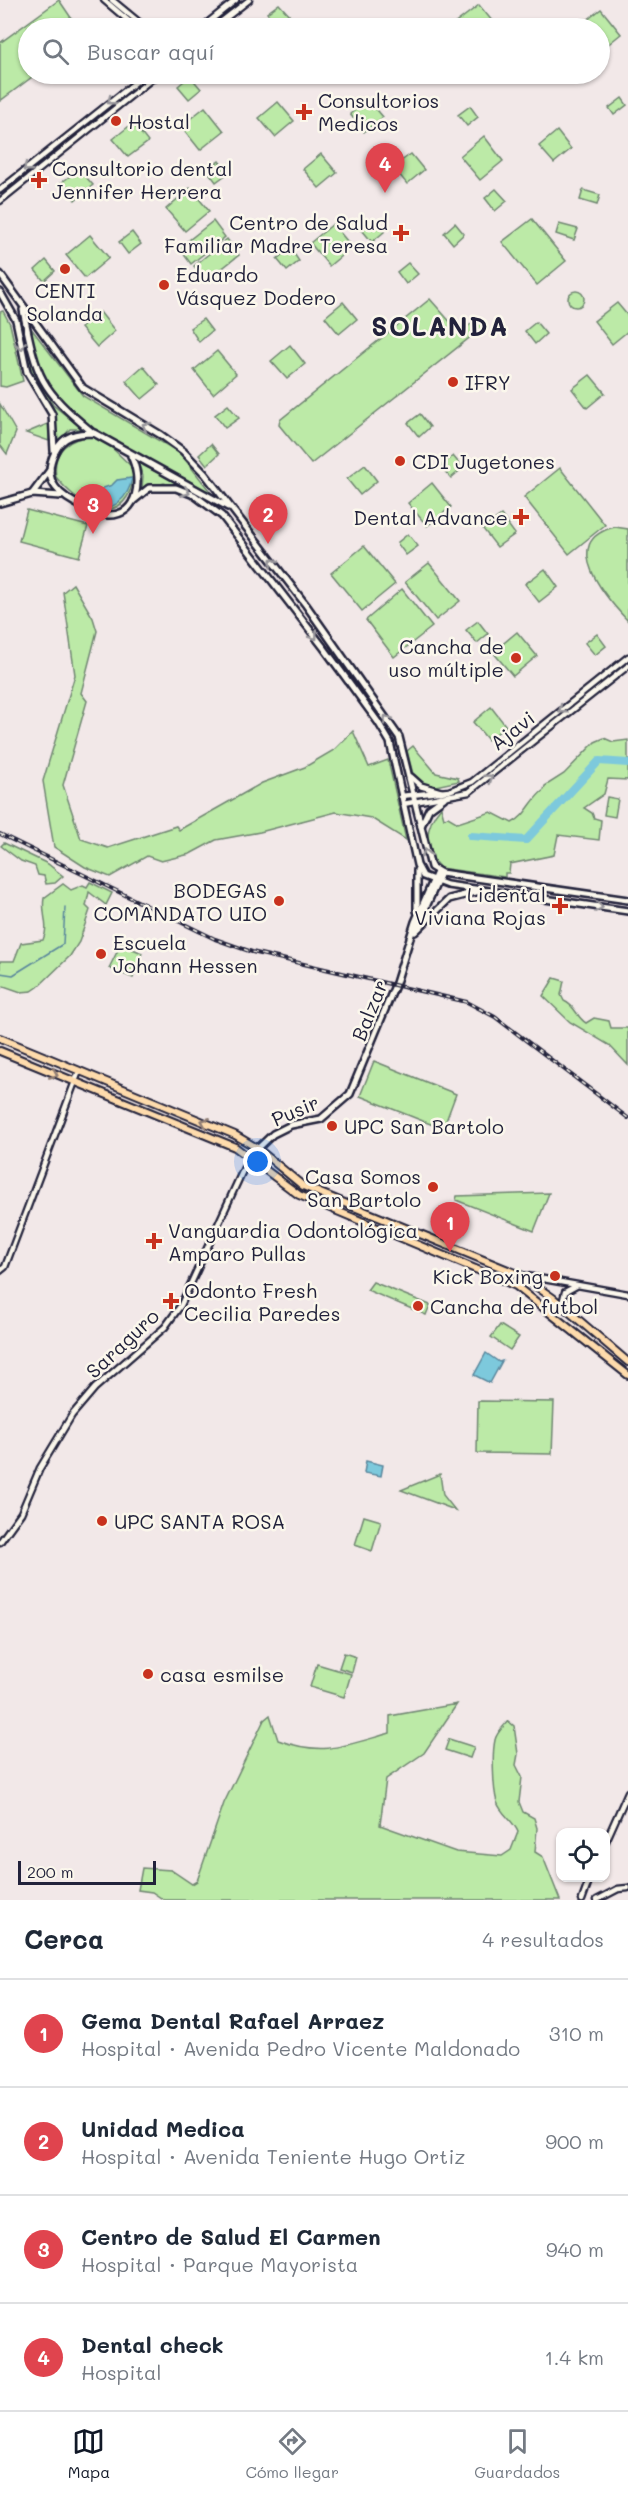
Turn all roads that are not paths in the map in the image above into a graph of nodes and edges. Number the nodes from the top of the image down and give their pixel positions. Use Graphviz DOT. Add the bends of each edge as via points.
graph roads {
  1 [pos="104,0"];
  2 [pos="112,0"];
  3 [pos="236,0"];
  4 [pos="249,0"];
  5 [pos="125,18"];
  6 [pos="134,18"];
  7 [pos="214,18"];
  8 [pos="226,18"];
  9 [pos="133,84"];
  10 [pos="146,84"];
  11 [pos="0,190"];
  12 [pos="0,201"];
  13 [pos="0,274"];
  14 [pos="0,292"];
  15 [pos="23,306"];
  16 [pos="94,434"];
  17 [pos="53,456"];
  18 [pos="131,456"];
  19 [pos="51,468"];
  20 [pos="32,494"];
  21 [pos="61,496"];
  22 [pos="133,501"];
  23 [pos="0,503"];
  24 [pos="232,510"];
  25 [pos="628,657"];
  26 [pos="628,666"];
  27 [pos="409,773"];
  28 [pos="413,795"];
  29 [pos="442,795"];
  30 [pos="401,796"];
  31 [pos="415,802"];
  32 [pos="403,804"];
  33 [pos="420,827"];
  34 [pos="417,865"];
  35 [pos="439,873"];
  36 [pos="435,883"];
  37 [pos="483,890"];
  38 [pos="628,900"];
  39 [pos="628,910"];
  40 [pos="415,921"];
  41 [pos="415,932"];
  42 [pos="411,940"];
  43 [pos="0,1038"];
  44 [pos="0,1051"];
  45 [pos="79,1071"];
  46 [pos="75,1083"];
  47 [pos="352,1090"];
  48 [pos="257,1148"];
  49 [pos="249,1157"];
  50 [pos="0,1271"];
  51 [pos="520,1275"];
  52 [pos="584,1286"];
  53 [pos="628,1294"];
  54 [pos="566,1309"];
  55 [pos="628,1362"];
  56 [pos="628,1375"];
  57 [pos="0,1542"];
  58 [pos="628,1792"];
  59 [pos="610,1832"];
  60 [pos="589,1882"];
  61 [pos="628,1888"];
  62 [pos="582,1900"];
  63 [pos="597,1900"];
  1 -- 5 [label="street"];
  2 -- 6 [label="street"];
  3 -- 7 [label="street"];
  4 -- 8 [label="street"];
  9 -- 11 [label="street, one-way"];
  10 -- 12 [label="street"];
  13 -- 15 [label="main road"];
  14 -- 17 [label="main road, one-way" via="16,320 27,372 52,414"];
  15 -- 16 [label="main road" via="32,358 40,377 61,405"];
  24 -- 15 [label="main road, one-way" via="183,451 83,388"];
  16 -- 17 [label="main road" via="67,437"];
  16 -- 18 [label="main road"];
  17 -- 19 [label="main road"];
  18 -- 22 [label="main road" via="138,475"];
  18 -- 24 [label="main road"];
  19 -- 20 [label="main road"];
  19 -- 21 [label="main road"];
  20 -- 21 [label="main road"];
  20 -- 23 [label="main road"];
  21 -- 22 [label="main road" via="108,515 125,510"];
  22 -- 30 [label="main road, one-way" via="149,488 176,488 222,516 378,722 390,742"];
  27 -- 24 [label="main road, one-way" via="399,737 387,719"];
  25 -- 29 [label="street, Ajavi, one-way" via="472,782"];
  29 -- 26 [label="street, Ajavi, one-way" via="470,792"];
  27 -- 28 [label="main road"];
  27 -- 29 [label="main road" via="421,786"];
  28 -- 29 [label="street, Ajavi"];
  28 -- 30 [label="street, Ajavi"];
  28 -- 31 [label="main road"];
  29 -- 31 [label="street, Ajavi"];
  29 -- 33 [label="main road"];
  30 -- 32 [label="main road"];
  31 -- 32 [label="street, Ajavi"];
  31 -- 33 [label="main road"];
  32 -- 34 [label="main road"];
  35 -- 33 [label="main road, one-way" via="429,865"];
  34 -- 36 [label="main road" via="423,876"];
  34 -- 40 [label="main road"];
  35 -- 36 [label="main road, Balzar"];
  35 -- 38 [label="main road"];
  36 -- 37 [label="main road"];
  36 -- 40 [label="main road, Balzar"];
  36 -- 41 [label="main road, Balzar"];
  37 -- 39 [label="main road, one-way"];
  37 -- 41 [label="main road" via="449,899"];
  40 -- 42 [label="main road, Balzar"];
  41 -- 42 [label="main road, Balzar"];
  42 -- 47 [label="main road, Balzar"];
  43 -- 45 [label="main road"];
  44 -- 46 [label="main road, one-way"];
  45 -- 46 [label="street"];
  48 -- 45 [label="main road, one-way" via="235,1135"];
  46 -- 49 [label="main road" via="208,1134"];
  46 -- 50 [label="street" via="5,1267"];
  47 -- 48 [label="main road, Pusir" via="321,1119 286,1127"];
  48 -- 49 [label="main road, Pusir"];
  48 -- 51 [label="main road" via="303,1186"];
  49 -- 56 [label="main road" via="300,1195 516,1286"];
  49 -- 57 [label="street, Saraguro" via="181,1305 165,1327 95,1388 72,1415 40,1468 21,1513"];
  51 -- 52 [label="street"];
  51 -- 54 [label="main road"];
  52 -- 53 [label="street"];
  52 -- 54 [label="street" via="565,1292"];
  54 -- 55 [label="main road"];
  58 -- 59 [label="street"];
  60 -- 62 [label="street"];
  61 -- 63 [label="street"];
}
